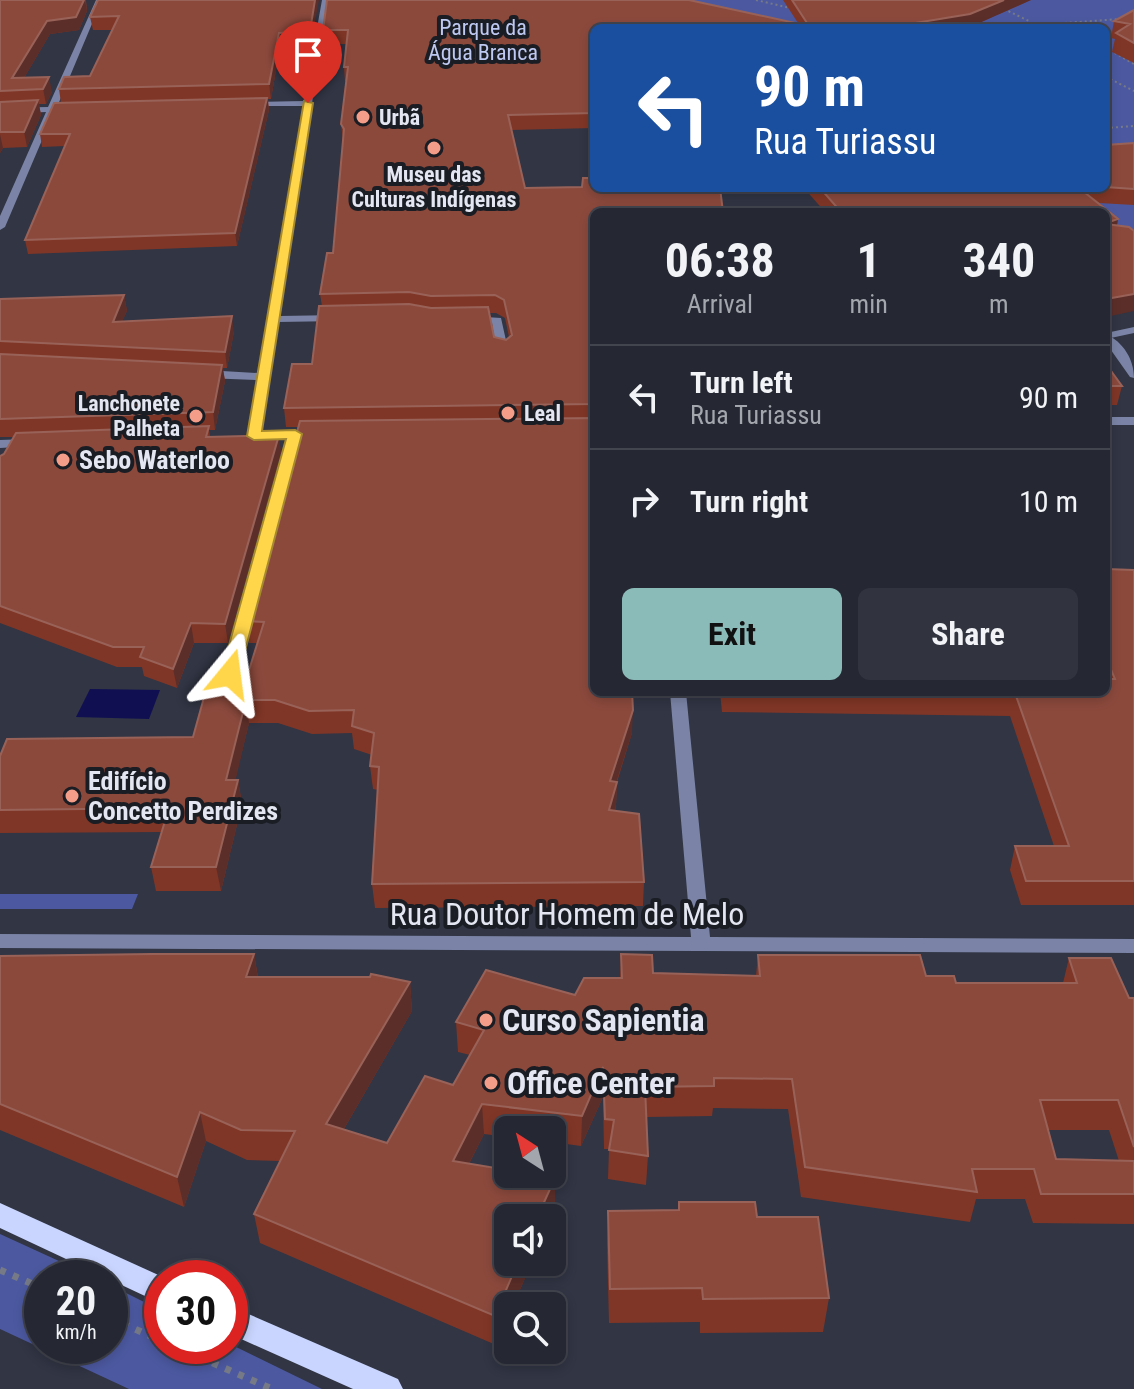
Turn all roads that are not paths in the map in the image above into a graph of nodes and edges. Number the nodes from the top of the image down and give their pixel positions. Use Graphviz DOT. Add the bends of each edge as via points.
graph roads {
  1 [pos="325,0"];
  2 [pos="98,3"];
  3 [pos="109,5"];
  4 [pos="84,6"];
  5 [pos="308,103"];
  6 [pos="230,105"];
  7 [pos="75,109"];
  8 [pos="51,110"];
  9 [pos="0,111"];
  10 [pos="0,227"];
  11 [pos="347,318"];
  12 [pos="272,319"];
  13 [pos="463,319"];
  14 [pos="1134,330"];
  15 [pos="1110,336"];
  16 [pos="1110,341"];
  17 [pos="503,354"];
  18 [pos="188,373"];
  19 [pos="1134,374"];
  20 [pos="263,377"];
  21 [pos="1110,421"];
  22 [pos="1134,421"];
  23 [pos="295,434"];
  24 [pos="336,434"];
  25 [pos="240,436"];
  26 [pos="254,436"];
  27 [pos="41,442"];
  28 [pos="7,447"];
  29 [pos="230,674"];
  30 [pos="678,696"];
  31 [pos="0,941"];
  32 [pos="701,945"];
  33 [pos="1134,946"];
  34 [pos="0,1215"];
  35 [pos="144,1283"];
  36 [pos="248,1328"];
  37 [pos="387,1389"];
  1 -- 5 [label="street"];
  2 -- 3 [label="street"];
  2 -- 4 [label="street"];
  2 -- 8 [label="street"];
  5 -- 6 [label="street"];
  5 -- 12 [label="street"];
  7 -- 8 [label="street"];
  8 -- 9 [label="street"];
  8 -- 10 [label="street"];
  11 -- 12 [label="street"];
  12 -- 20 [label="street"];
  13 -- 17 [label="street" via="498,320"];
  14 -- 15 [label="street"];
  16 -- 19 [label="street"];
  18 -- 20 [label="street"];
  20 -- 26 [label="street"];
  21 -- 22 [label="street"];
  23 -- 24 [label="street"];
  23 -- 26 [label="street"];
  23 -- 29 [label="street"];
  25 -- 26 [label="street"];
  27 -- 28 [label="street"];
  30 -- 32 [label="street"];
  31 -- 32 [label="street, Rua Doutor Homem de Melo"];
  32 -- 33 [label="street, Rua Doutor Homem de Melo"];
  34 -- 35 [label="main road"];
  36 -- 37 [label="main road"];
}
